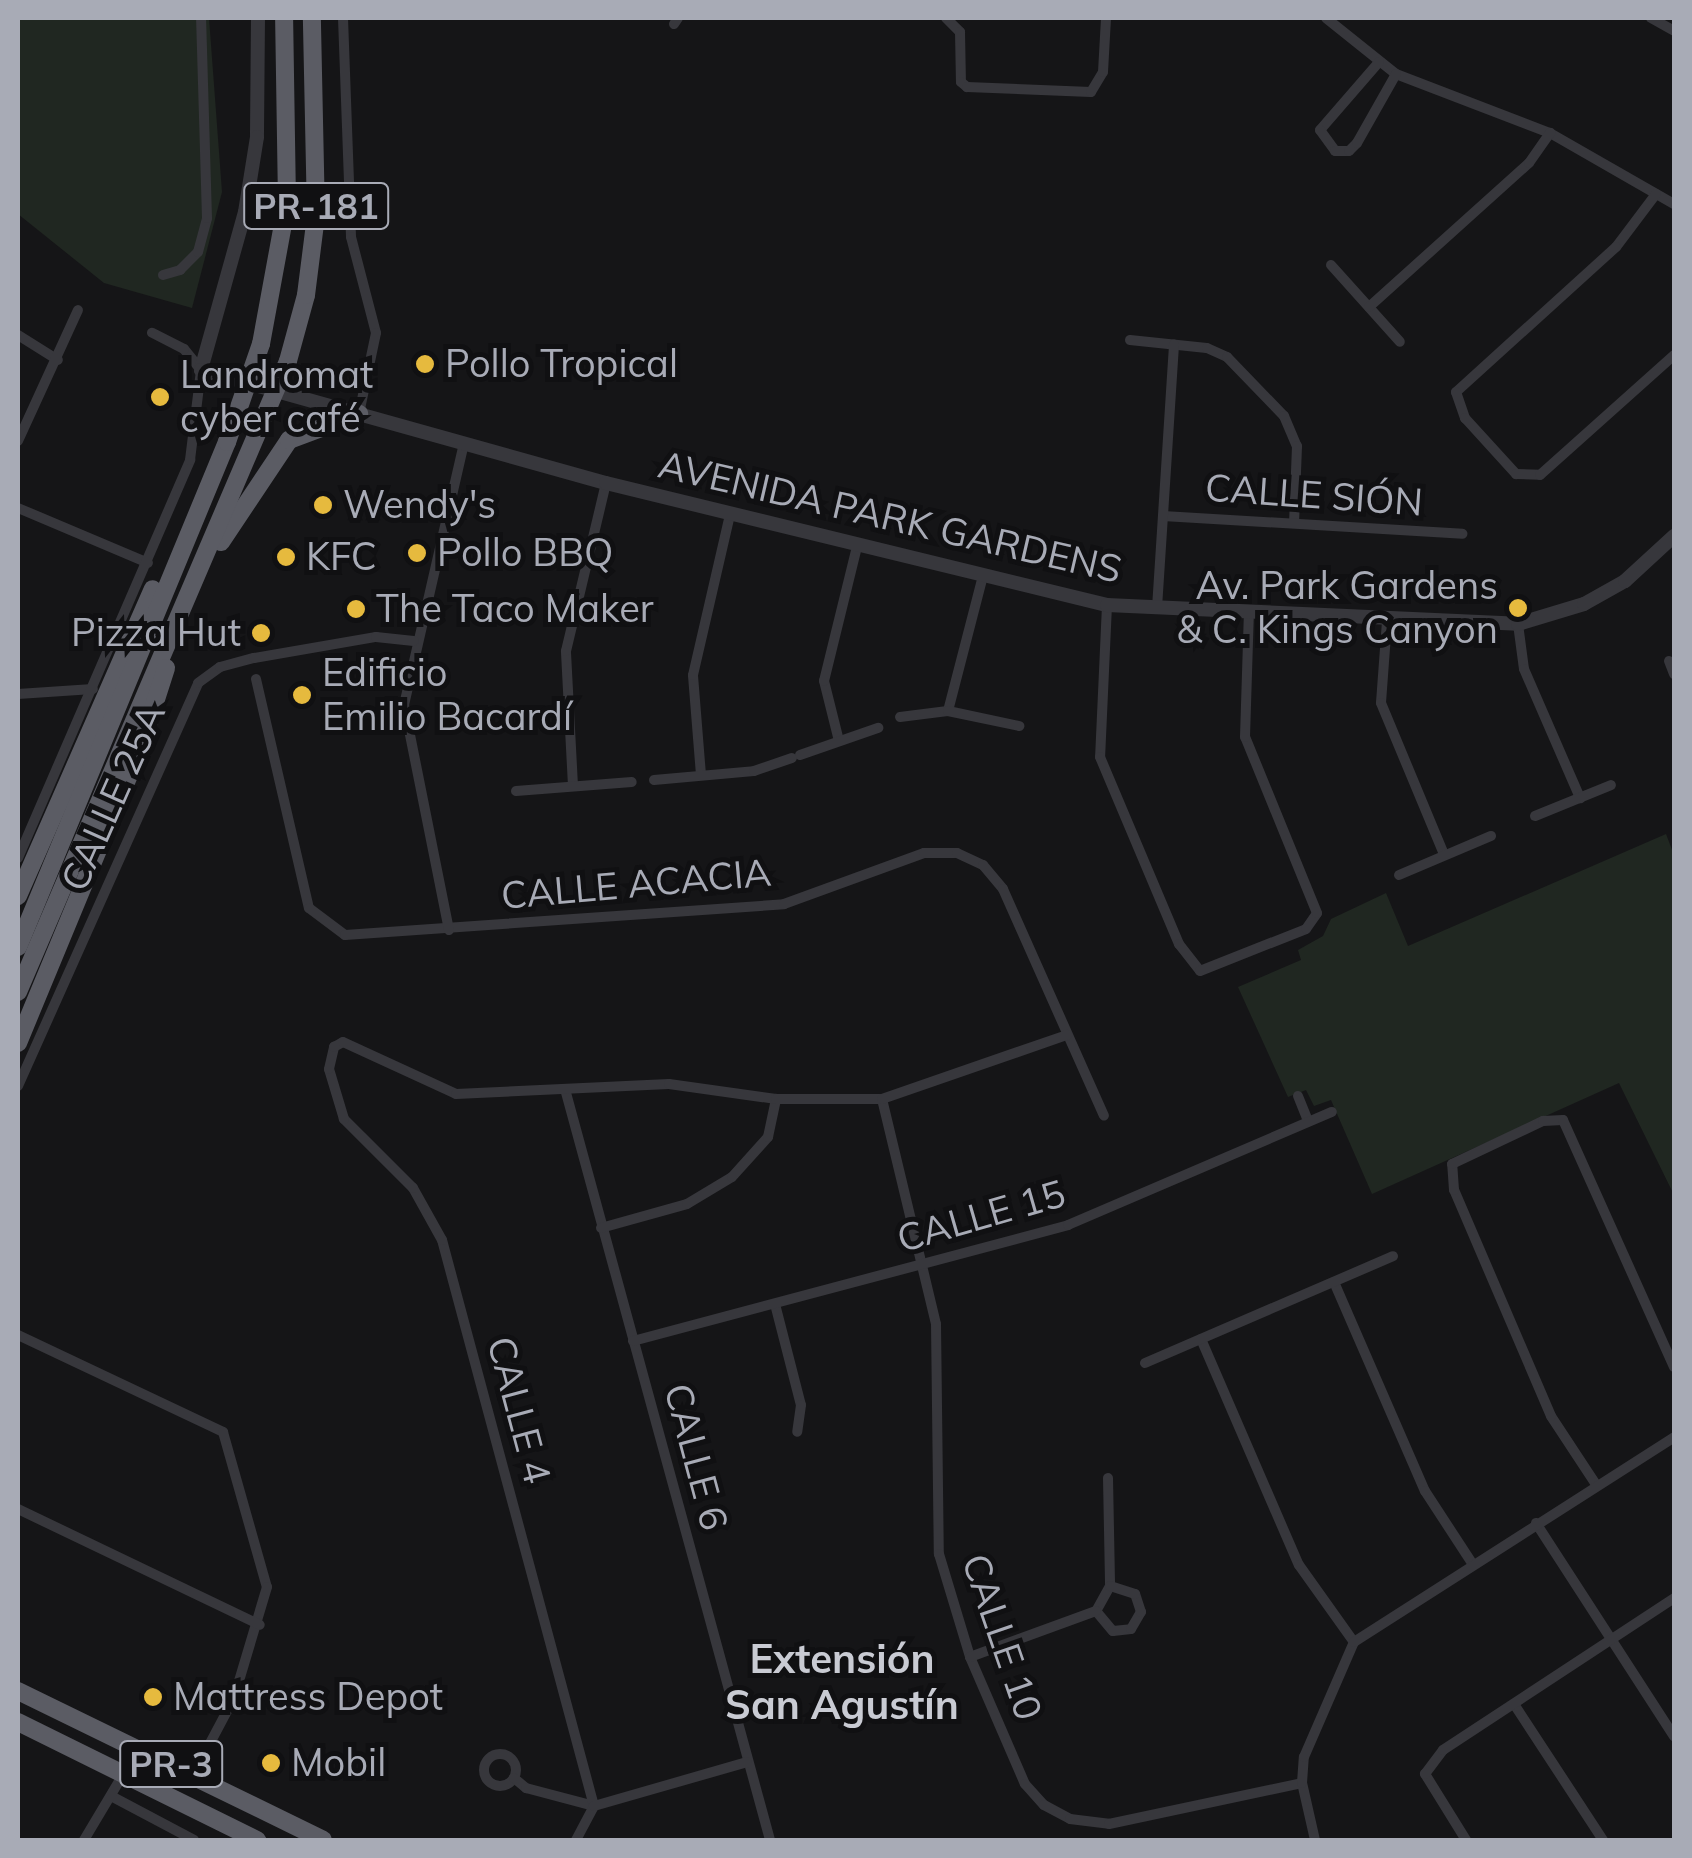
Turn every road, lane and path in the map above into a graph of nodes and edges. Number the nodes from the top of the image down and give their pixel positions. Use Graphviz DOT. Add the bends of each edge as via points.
graph roads {
  1 [pos="201,18"];
  2 [pos="258,18"];
  3 [pos="284,18"];
  4 [pos="312,18"];
  5 [pos="343,18"];
  6 [pos="946,18"];
  7 [pos="1106,18"];
  8 [pos="1326,18"];
  9 [pos="1651,18"];
  10 [pos="1674,31"];
  11 [pos="1379,62"];
  12 [pos="1396,74"];
  13 [pos="1550,134"];
  14 [pos="1656,194"];
  15 [pos="1674,204"];
  16 [pos="1330,266"];
  17 [pos="163,274"];
  18 [pos="1369,307"];
  19 [pos="78,310"];
  20 [pos="152,333"];
  21 [pos="18,335"];
  22 [pos="1130,340"];
  23 [pos="1400,342"];
  24 [pos="1174,345"];
  25 [pos="1674,355"];
  26 [pos="58,360"];
  27 [pos="202,370"];
  28 [pos="250,382"];
  29 [pos="277,390"];
  30 [pos="359,414"];
  31 [pos="18,441"];
  32 [pos="227,442"];
  33 [pos="464,444"];
  34 [pos="606,484"];
  35 [pos="18,508"];
  36 [pos="730,516"];
  37 [pos="1162,516"];
  38 [pos="1294,523"];
  39 [pos="1462,534"];
  40 [pos="1674,536"];
  41 [pos="857,547"];
  42 [pos="205,562"];
  43 [pos="148,564"];
  44 [pos="983,576"];
  45 [pos="1107,605"];
  46 [pos="1156,608"];
  47 [pos="1248,613"];
  48 [pos="1387,621"];
  49 [pos="1518,624"];
  50 [pos="174,630"];
  51 [pos="414,641"];
  52 [pos="1669,661"];
  53 [pos="1674,674"];
  54 [pos="256,679"];
  55 [pos="93,688"];
  56 [pos="18,694"];
  57 [pos="948,711"];
  58 [pos="900,717"];
  59 [pos="1019,726"];
  60 [pos="878,728"];
  61 [pos="839,741"];
  62 [pos="701,775"];
  63 [pos="654,780"];
  64 [pos="632,782"];
  65 [pos="1611,785"];
  66 [pos="573,786"];
  67 [pos="516,791"];
  68 [pos="1580,798"];
  69 [pos="1534,816"];
  70 [pos="80,824"];
  71 [pos="1491,836"];
  72 [pos="1444,854"];
  73 [pos="18,858"];
  74 [pos="1399,875"];
  75 [pos="18,896"];
  76 [pos="449,930"];
  77 [pos="18,947"];
  78 [pos="18,992"];
  79 [pos="1067,1035"];
  80 [pos="18,1044"];
  81 [pos="18,1086"];
  82 [pos="565,1089"];
  83 [pos="1298,1096"];
  84 [pos="776,1098"];
  85 [pos="882,1099"];
  86 [pos="1332,1112"];
  87 [pos="1104,1116"];
  88 [pos="1308,1121"];
  89 [pos="601,1228"];
  90 [pos="1392,1256"];
  91 [pos="924,1264"];
  92 [pos="1334,1282"];
  93 [pos="774,1304"];
  94 [pos="18,1335"];
  95 [pos="1201,1340"];
  96 [pos="634,1341"];
  97 [pos="1673,1362"];
  98 [pos="1146,1363"];
  99 [pos="797,1432"];
  100 [pos="1674,1437"];
  101 [pos="1108,1478"];
  102 [pos="1595,1483"];
  103 [pos="18,1508"];
  104 [pos="1536,1522"];
  105 [pos="1472,1563"];
  106 [pos="1110,1586"];
  107 [pos="1674,1598"];
  108 [pos="1096,1611"];
  109 [pos="260,1625"];
  110 [pos="1612,1639"];
  111 [pos="1354,1642"];
  112 [pos="970,1658"];
  113 [pos="18,1691"];
  114 [pos="1514,1704"];
  115 [pos="18,1722"];
  116 [pos="1674,1736"];
  117 [pos="747,1762"];
  118 [pos="124,1773"];
  119 [pos="193,1774"];
  120 [pos="514,1778"];
  121 [pos="1302,1783"];
  122 [pos="111,1796"];
  123 [pos="594,1806"];
  124 [pos="84,1840"];
  125 [pos="194,1840"];
  126 [pos="257,1840"];
  127 [pos="323,1840"];
  128 [pos="576,1840"];
  129 [pos="770,1840"];
  130 [pos="1314,1840"];
  131 [pos="1466,1840"];
  132 [pos="1603,1840"];
  1 -- 17 [label="street" via="206,218 198,252 180,270"];
  2 -- 27 [label="street" via="257,137 245,212"];
  3 -- 28 [label="highway, PR-181" via="287,202"];
  4 -- 29 [label="highway, PR-181" via="312,253"];
  5 -- 30 [label="street" via="351,236 376,333"];
  6 -- 7 [label="street" via="960,32 961,82 967,87 1090,92 1104,72"];
  8 -- 11 [label="street"];
  9 -- 10 [label="street"];
  11 -- 12 [label="street"];
  11 -- 12 [label="street" via="1320,130 1336,151 1356,143"];
  12 -- 13 [label="street"];
  13 -- 14 [label="street"];
  13 -- 18 [label="street" via="1529,163"];
  14 -- 15 [label="street"];
  14 -- 25 [label="street" via="1616,247 1456,392 1465,418 1516,474 1540,475"];
  16 -- 18 [label="street"];
  18 -- 23 [label="street"];
  19 -- 26 [label="street"];
  20 -- 27 [label="street" via="184,348"];
  21 -- 26 [label="street"];
  22 -- 24 [label="street"];
  24 -- 37 [label="street"];
  24 -- 38 [label="street" via="1227,357 1284,416 1297,446"];
  26 -- 31 [label="street"];
  27 -- 28 [label="street, AVENIDA PARK GARDENS"];
  27 -- 43 [label="street" via="190,460"];
  28 -- 29 [label="street, AVENIDA PARK GARDENS"];
  28 -- 32 [label="highway, PR-181"];
  29 -- 30 [label="street, AVENIDA PARK GARDENS"];
  29 -- 42 [label="highway, PR-181"];
  30 -- 33 [label="street, AVENIDA PARK GARDENS"];
  30 -- 42 [label="highway" via="289,440"];
  32 -- 70 [label="highway, PR-181"];
  32 -- 75 [label="highway" via="189,504"];
  33 -- 34 [label="street, AVENIDA PARK GARDENS"];
  33 -- 51 [label="street"];
  34 -- 36 [label="street, AVENIDA PARK GARDENS"];
  34 -- 66 [label="street" via="566,651"];
  35 -- 43 [label="street"];
  36 -- 41 [label="street, AVENIDA PARK GARDENS"];
  36 -- 62 [label="street" via="693,675"];
  37 -- 38 [label="street, CALLE SIÓN"];
  37 -- 46 [label="street"];
  38 -- 39 [label="street, CALLE SIÓN"];
  40 -- 49 [label="street, AVENIDA PARK GARDENS" via="1624,581 1584,604"];
  41 -- 44 [label="street, AVENIDA PARK GARDENS"];
  41 -- 61 [label="street" via="824,681"];
  42 -- 50 [label="highway, PR-181"];
  43 -- 55 [label="street"];
  44 -- 45 [label="street, AVENIDA PARK GARDENS"];
  44 -- 57 [label="street"];
  45 -- 46 [label="street, AVENIDA PARK GARDENS"];
  45 -- 47 [label="street" via="1100,757 1179,944 1200,970 1306,930 1317,913 1245,737"];
  46 -- 47 [label="street, AVENIDA PARK GARDENS"];
  47 -- 48 [label="street, AVENIDA PARK GARDENS"];
  48 -- 49 [label="street, AVENIDA PARK GARDENS"];
  48 -- 72 [label="street" via="1381,704"];
  49 -- 68 [label="street" via="1524,669"];
  50 -- 70 [label="highway, PR-181"];
  50 -- 80 [label="highway" via="147,730"];
  51 -- 76 [label="street" via="404,705"];
  51 -- 81 [label="street, CALLE 25A" via="376,636 254,658 220,667 198,682"];
  52 -- 53 [label="street"];
  54 -- 76 [label="street, CALLE ACACIA" via="308,908 344,936"];
  55 -- 56 [label="street"];
  55 -- 73 [label="street"];
  57 -- 58 [label="street"];
  57 -- 59 [label="street"];
  60 -- 61 [label="street"];
  61 -- 62 [label="street" via="754,772"];
  62 -- 63 [label="street"];
  64 -- 66 [label="street"];
  65 -- 68 [label="street"];
  66 -- 67 [label="street"];
  68 -- 69 [label="street"];
  70 -- 77 [label="highway, PR-181"];
  70 -- 78 [label="highway, PR-181"];
  71 -- 72 [label="street"];
  72 -- 74 [label="street"];
  76 -- 79 [label="street, CALLE ACACIA" via="784,904 924,853 957,852 983,865 1003,890"];
  79 -- 85 [label="street"];
  79 -- 87 [label="street, CALLE ACACIA"];
  82 -- 84 [label="street" via="669,1084"];
  82 -- 89 [label="street, CALLE 6"];
  82 -- 123 [label="street, CALLE 4" via="456,1094 343,1042 331,1060 344,1119 413,1188 442,1240"];
  83 -- 88 [label="street"];
  84 -- 85 [label="street"];
  84 -- 89 [label="street" via="768,1137 732,1177 686,1204"];
  85 -- 91 [label="street, CALLE 10"];
  86 -- 88 [label="street, CALLE 15"];
  88 -- 91 [label="street, CALLE 15" via="1068,1225"];
  89 -- 96 [label="street, CALLE 6"];
  90 -- 92 [label="street"];
  91 -- 93 [label="street, CALLE 15"];
  91 -- 112 [label="street, CALLE 10" via="936,1324 939,1554"];
  92 -- 95 [label="street"];
  92 -- 105 [label="street" via="1425,1491"];
  93 -- 96 [label="street, CALLE 15"];
  93 -- 99 [label="street" via="801,1405"];
  94 -- 109 [label="street" via="223,1432 267,1587"];
  95 -- 98 [label="street"];
  95 -- 111 [label="street" via="1300,1565"];
  96 -- 117 [label="street, CALLE 6"];
  97 -- 102 [label="street" via="1563,1120 1543,1121 1452,1164 1454,1190 1552,1416"];
  100 -- 102 [label="street"];
  101 -- 106 [label="street"];
  102 -- 104 [label="street"];
  103 -- 109 [label="street"];
  104 -- 105 [label="street"];
  104 -- 110 [label="street"];
  105 -- 111 [label="street"];
  106 -- 108 [label="street"];
  106 -- 108 [label="street" via="1135,1594 1141,1612 1132,1628 1113,1631"];
  107 -- 110 [label="street"];
  108 -- 112 [label="street"];
  109 -- 119 [label="street" via="234,1698"];
  110 -- 114 [label="street"];
  110 -- 116 [label="street"];
  111 -- 121 [label="street" via="1304,1757"];
  112 -- 121 [label="street, CALLE 10" via="1025,1784 1070,1819 1109,1824"];
  113 -- 119 [label="highway, PR-3"];
  114 -- 131 [label="street" via="1442,1750 1425,1774"];
  114 -- 132 [label="street"];
  115 -- 118 [label="highway, PR-3"];
  117 -- 123 [label="street"];
  117 -- 129 [label="street, CALLE 6"];
  118 -- 122 [label="street"];
  118 -- 126 [label="highway, PR-3"];
  119 -- 127 [label="highway, PR-3"];
  120 -- 123 [label="street" via="526,1788"];
  121 -- 130 [label="street"];
  122 -- 124 [label="street"];
  122 -- 125 [label="street"];
  123 -- 128 [label="street"];
}
